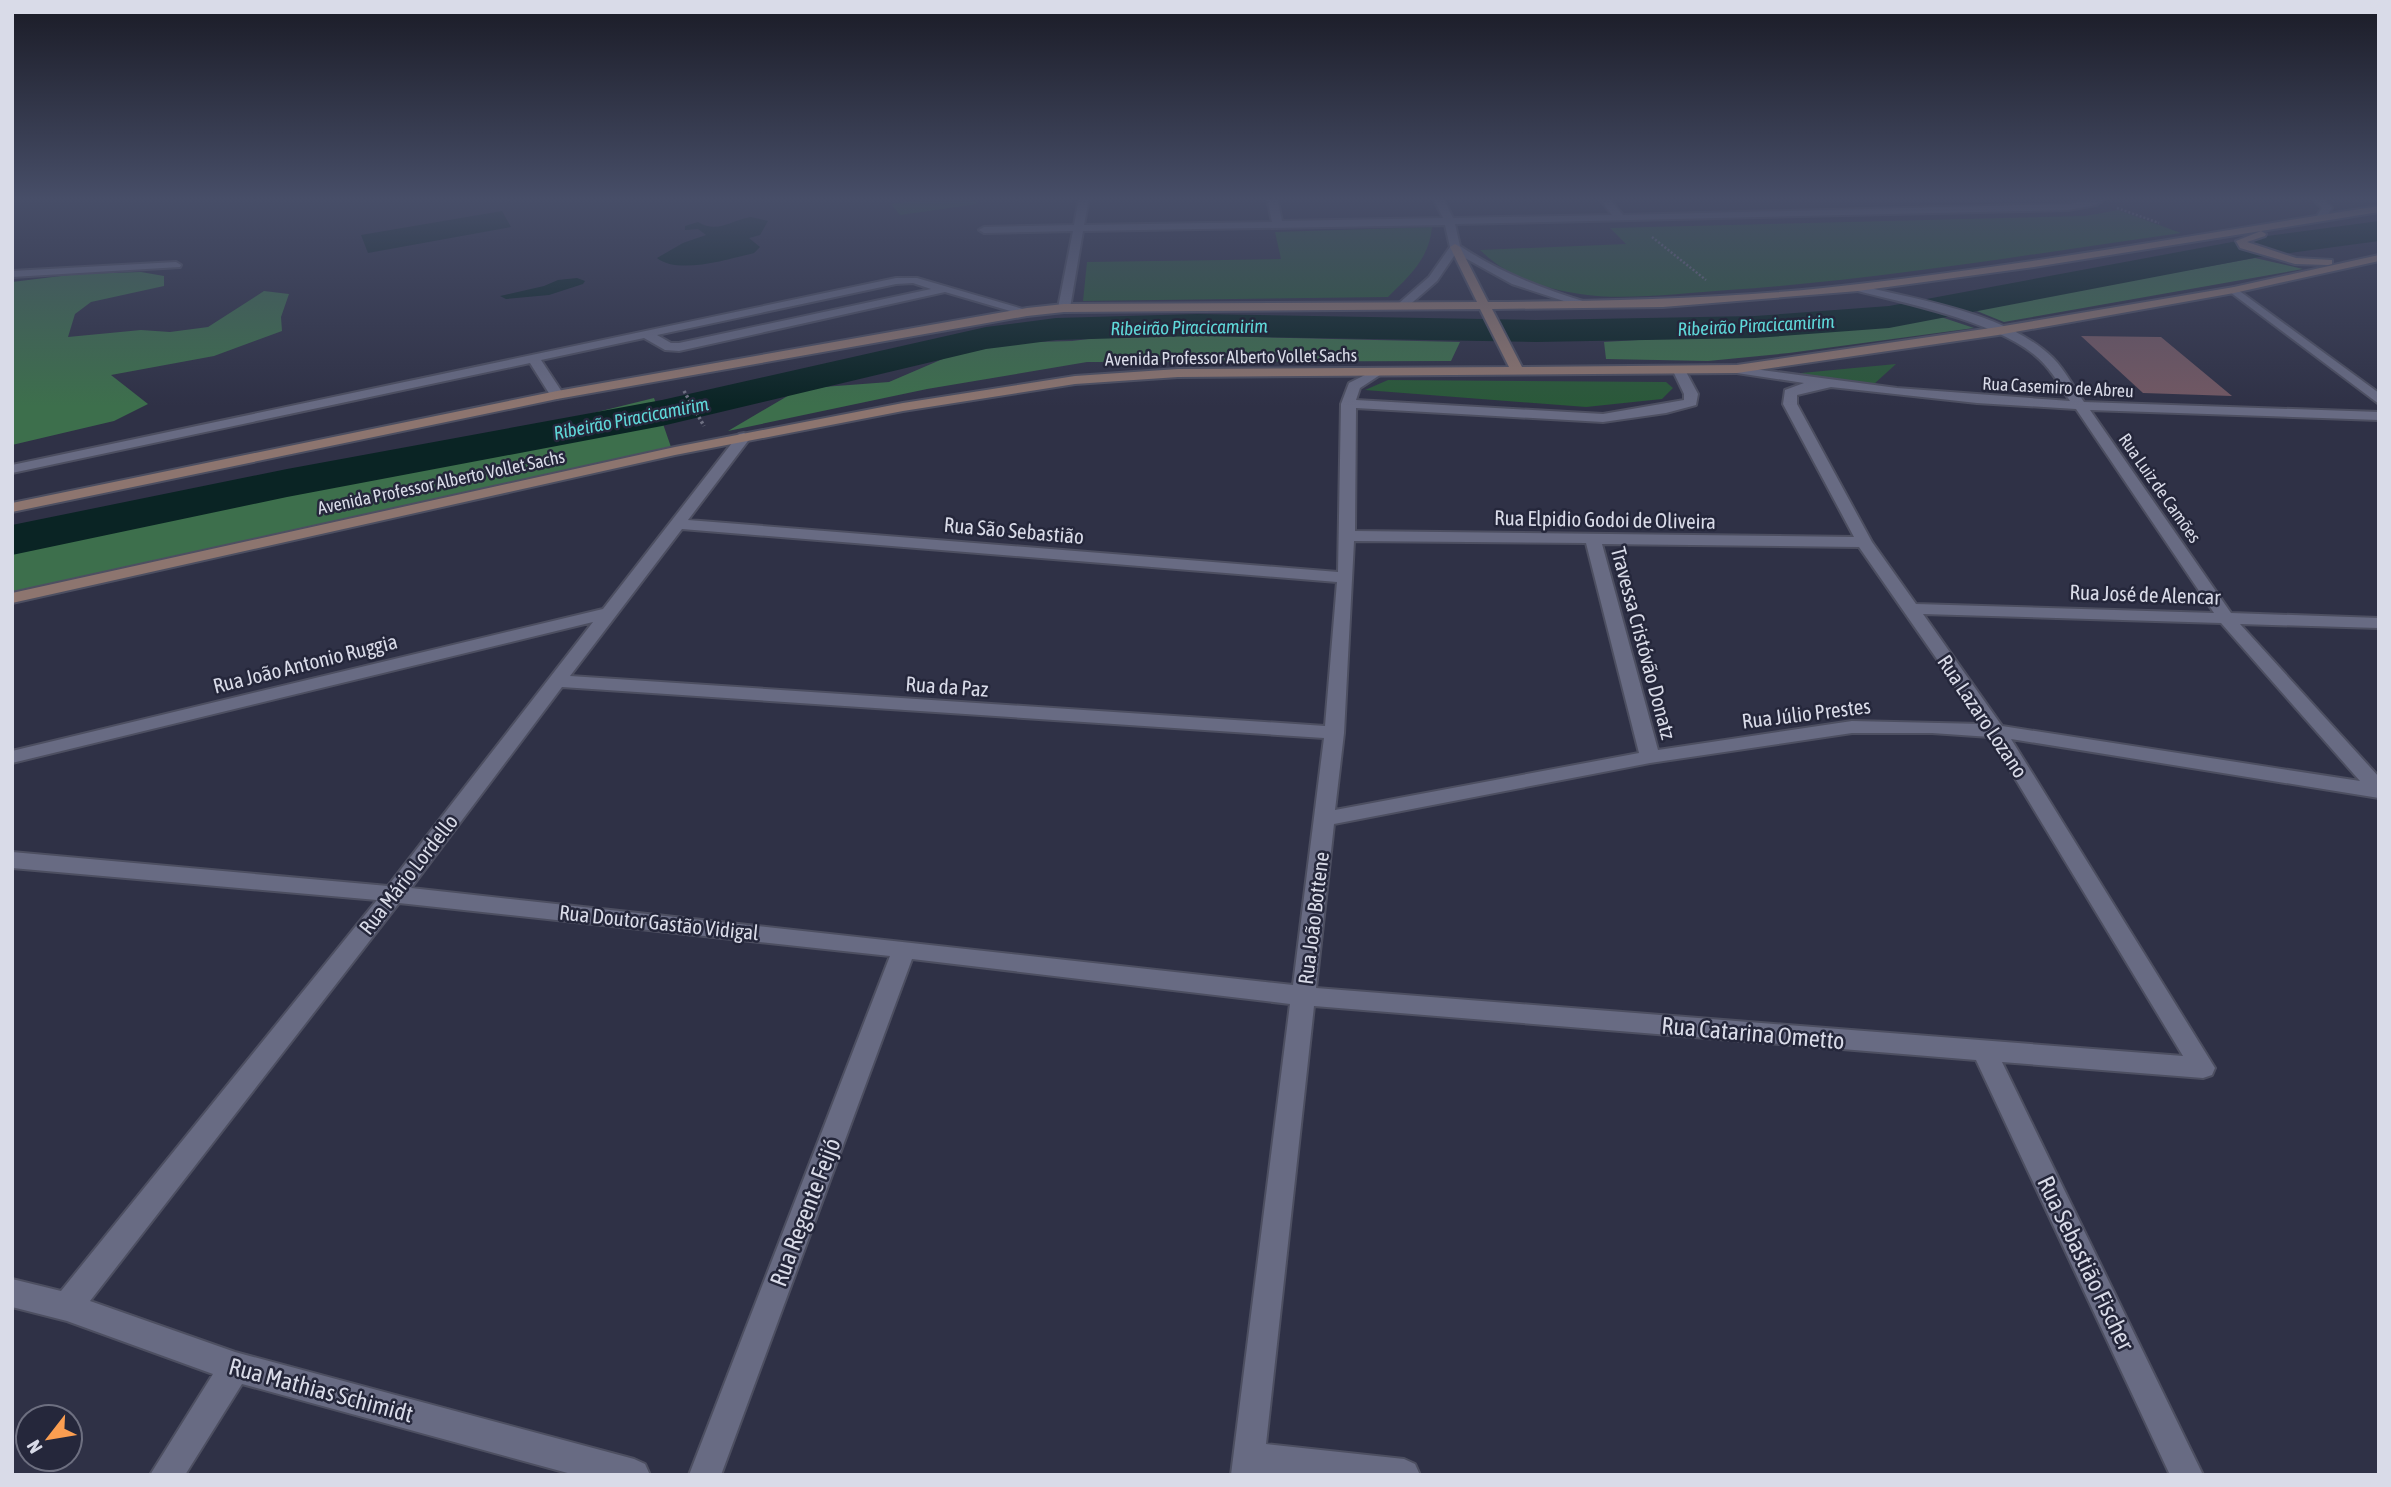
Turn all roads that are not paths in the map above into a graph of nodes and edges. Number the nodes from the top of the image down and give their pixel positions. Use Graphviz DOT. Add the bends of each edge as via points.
graph roads {
  1 [pos="132,267"];
  2 [pos="1072,267"];
  3 [pos="1441,267"];
  4 [pos="1466,267"];
  5 [pos="1483,267"];
  6 [pos="1996,267"];
  7 [pos="2330,267"];
  8 [pos="12,274"];
  9 [pos="1858,288"];
  10 [pos="942,290"];
  11 [pos="2234,290"];
  12 [pos="1485,304"];
  13 [pos="1582,304"];
  14 [pos="1402,306"];
  15 [pos="1064,308"];
  16 [pos="1027,312"];
  17 [pos="1998,331"];
  18 [pos="647,335"];
  19 [pos="534,359"];
  20 [pos="1737,369"];
  21 [pos="1679,371"];
  22 [pos="1518,372"];
  23 [pos="1377,373"];
  24 [pos="1826,385"];
  25 [pos="557,395"];
  26 [pos="2379,400"];
  27 [pos="1348,404"];
  28 [pos="2080,407"];
  29 [pos="2379,416"];
  30 [pos="744,437"];
  31 [pos="12,469"];
  32 [pos="12,508"];
  33 [pos="678,524"];
  34 [pos="1346,536"];
  35 [pos="1594,540"];
  36 [pos="1864,542"];
  37 [pos="1346,578"];
  38 [pos="12,598"];
  39 [pos="1910,609"];
  40 [pos="609,613"];
  41 [pos="2227,620"];
  42 [pos="2379,623"];
  43 [pos="558,681"];
  44 [pos="1996,732"];
  45 [pos="1335,733"];
  46 [pos="12,757"];
  47 [pos="1650,757"];
  48 [pos="2379,790"];
  49 [pos="1325,819"];
  50 [pos="12,860"];
  51 [pos="394,894"];
  52 [pos="904,949"];
  53 [pos="1304,996"];
  54 [pos="1984,1051"];
  55 [pos="2203,1068"];
  56 [pos="12,1293"];
  57 [pos="67,1307"];
  58 [pos="235,1367"];
  59 [pos="1248,1466"];
  60 [pos="166,1475"];
  61 [pos="634,1475"];
  62 [pos="705,1475"];
  63 [pos="1404,1475"];
  64 [pos="2187,1475"];
  1 -- 8 [label="street"];
  2 -- 15 [label="street"];
  3 -- 14 [label="street"];
  4 -- 12 [label="main road"];
  5 -- 13 [label="street"];
  6 -- 9 [label="main road"];
  7 -- 11 [label="main road, Avenida Professor Alberto Vollet Sachs"];
  9 -- 13 [label="main road" via="1663,304"];
  9 -- 17 [label="street, Rua Luiz de Camões"];
  10 -- 16 [label="street"];
  10 -- 18 [label="street" via="896,281"];
  10 -- 18 [label="street" via="679,347 669,347"];
  11 -- 17 [label="main road, Avenida Professor Alberto Vollet Sachs"];
  11 -- 26 [label="street"];
  12 -- 13 [label="main road"];
  12 -- 14 [label="main road"];
  12 -- 22 [label="main road"];
  14 -- 15 [label="main road"];
  15 -- 16 [label="main road"];
  16 -- 25 [label="main road"];
  17 -- 20 [label="main road, Avenida Professor Alberto Vollet Sachs"];
  17 -- 28 [label="street, Rua Luiz de Camões" via="2049,361"];
  18 -- 19 [label="street"];
  19 -- 25 [label="street"];
  19 -- 31 [label="street"];
  20 -- 21 [label="main road, Avenida Professor Alberto Vollet Sachs"];
  20 -- 24 [label="street, Rua Casemiro de Abreu"];
  21 -- 22 [label="main road, Avenida Professor Alberto Vollet Sachs"];
  21 -- 27 [label="street" via="1691,402 1603,418"];
  22 -- 23 [label="main road, Avenida Professor Alberto Vollet Sachs"];
  23 -- 27 [label="street" via="1354,386"];
  23 -- 30 [label="main road, Avenida Professor Alberto Vollet Sachs" via="1178,373 1075,380"];
  24 -- 28 [label="street, Rua Casemiro de Abreu"];
  24 -- 36 [label="street, Rua Lazaro Lozano" via="1798,388 1790,393 1790,404"];
  25 -- 32 [label="main road"];
  27 -- 34 [label="street, Rua João Bottene"];
  28 -- 29 [label="street, Rua Casemiro de Abreu"];
  28 -- 41 [label="street, Rua Luiz de Camões"];
  30 -- 33 [label="street, Rua Mário Lordello"];
  30 -- 38 [label="main road, Avenida Professor Alberto Vollet Sachs"];
  33 -- 37 [label="street, Rua São Sebastião"];
  33 -- 40 [label="street, Rua Mário Lordello"];
  34 -- 35 [label="street, Rua Elpidio Godoi de Oliveira"];
  34 -- 37 [label="street, Rua João Bottene"];
  35 -- 36 [label="street, Rua Elpidio Godoi de Oliveira"];
  35 -- 47 [label="street, Travessa Cristóvão Donatz"];
  36 -- 39 [label="street, Rua Lazaro Lozano"];
  37 -- 45 [label="street, Rua João Bottene"];
  39 -- 41 [label="street, Rua José de Alencar"];
  39 -- 44 [label="street, Rua Lazaro Lozano"];
  40 -- 43 [label="street, Rua Mário Lordello"];
  40 -- 46 [label="street, Rua João Antonio Ruggia"];
  41 -- 42 [label="street, Rua José de Alencar"];
  41 -- 48 [label="street, Rua Luiz de Camões"];
  43 -- 45 [label="street, Rua da Paz"];
  43 -- 51 [label="street, Rua Mário Lordello"];
  44 -- 47 [label="street, Rua Júlio Prestes" via="1852,726"];
  44 -- 48 [label="street, Rua Júlio Prestes"];
  44 -- 55 [label="street, Rua Lazaro Lozano"];
  45 -- 49 [label="street, Rua João Bottene"];
  47 -- 49 [label="street, Rua Júlio Prestes"];
  49 -- 53 [label="street, Rua João Bottene"];
  50 -- 51 [label="street, Rua Doutor Gastão Vidigal"];
  51 -- 52 [label="street, Rua Doutor Gastão Vidigal"];
  51 -- 57 [label="street, Rua Mário Lordello"];
  52 -- 53 [label="street, Rua Doutor Gastão Vidigal"];
  52 -- 62 [label="street, Rua Regente Feijó"];
  53 -- 54 [label="street, Rua Catarina Ometto"];
  53 -- 59 [label="street, Rua João Bottene"];
  54 -- 55 [label="street, Rua Catarina Ometto"];
  54 -- 64 [label="street, Rua Sebastião Fischer"];
  56 -- 57 [label="street, Rua Mathias Schimidt"];
  57 -- 58 [label="street, Rua Mathias Schimidt"];
  58 -- 60 [label="street"];
  58 -- 61 [label="street, Rua Mathias Schimidt"];
  59 -- 63 [label="street"];
}
